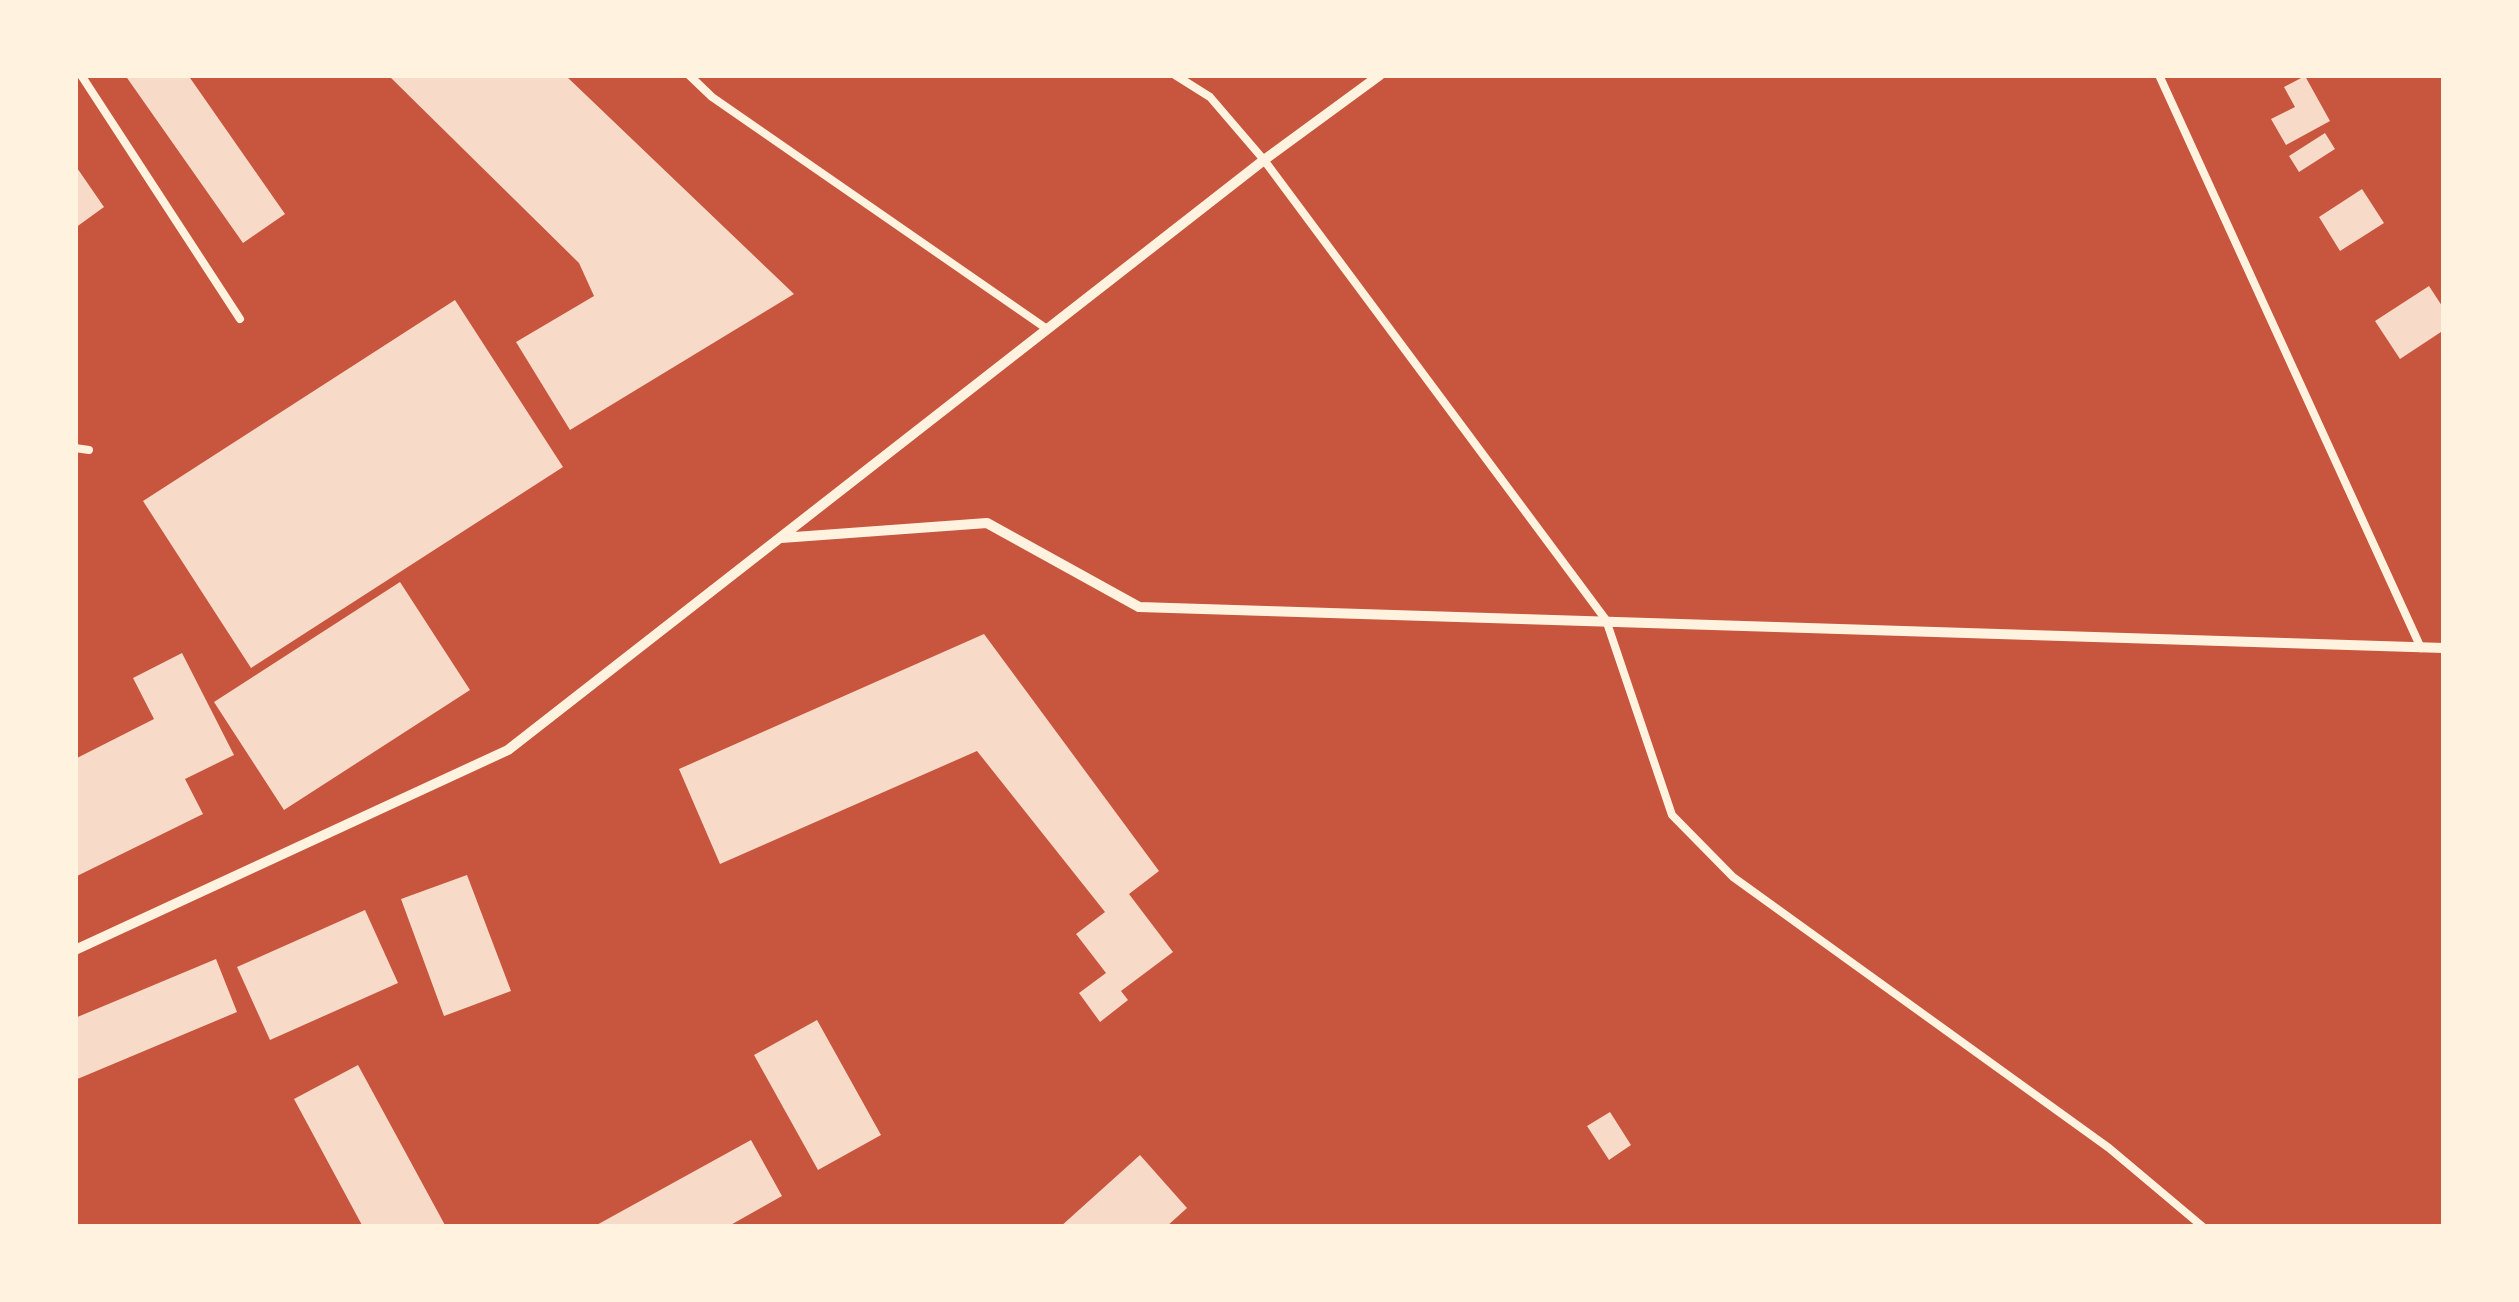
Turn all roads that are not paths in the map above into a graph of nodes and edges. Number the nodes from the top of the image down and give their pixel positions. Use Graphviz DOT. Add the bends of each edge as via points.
graph roads {
  1 [pos="81,75"];
  2 [pos="689,75"];
  3 [pos="1175,75"];
  4 [pos="1380,75"];
  5 [pos="2159,75"];
  6 [pos="1264,160"];
  7 [pos="240,319"];
  8 [pos="1047,330"];
  9 [pos="75,448"];
  10 [pos="89,450"];
  11 [pos="780,538"];
  12 [pos="1606,620"];
  13 [pos="2444,648"];
  14 [pos="2422,650"];
  15 [pos="75,950"];
  16 [pos="2203,1227"];
  1 -- 7 [label="lane"];
  2 -- 8 [label="lane"];
  3 -- 6 [label="lane" via="1210,96"];
  4 -- 6 [label="street"];
  5 -- 14 [label="lane"];
  6 -- 8 [label="street"];
  6 -- 12 [label="lane"];
  8 -- 11 [label="street"];
  9 -- 10 [label="lane"];
  11 -- 12 [label="street" via="987,523 1139,607"];
  11 -- 15 [label="street" via="508,750"];
  12 -- 14 [label="street"];
  12 -- 16 [label="lane" via="1672,815 1733,876 2109,1148"];
  13 -- 14 [label="street"];
}
